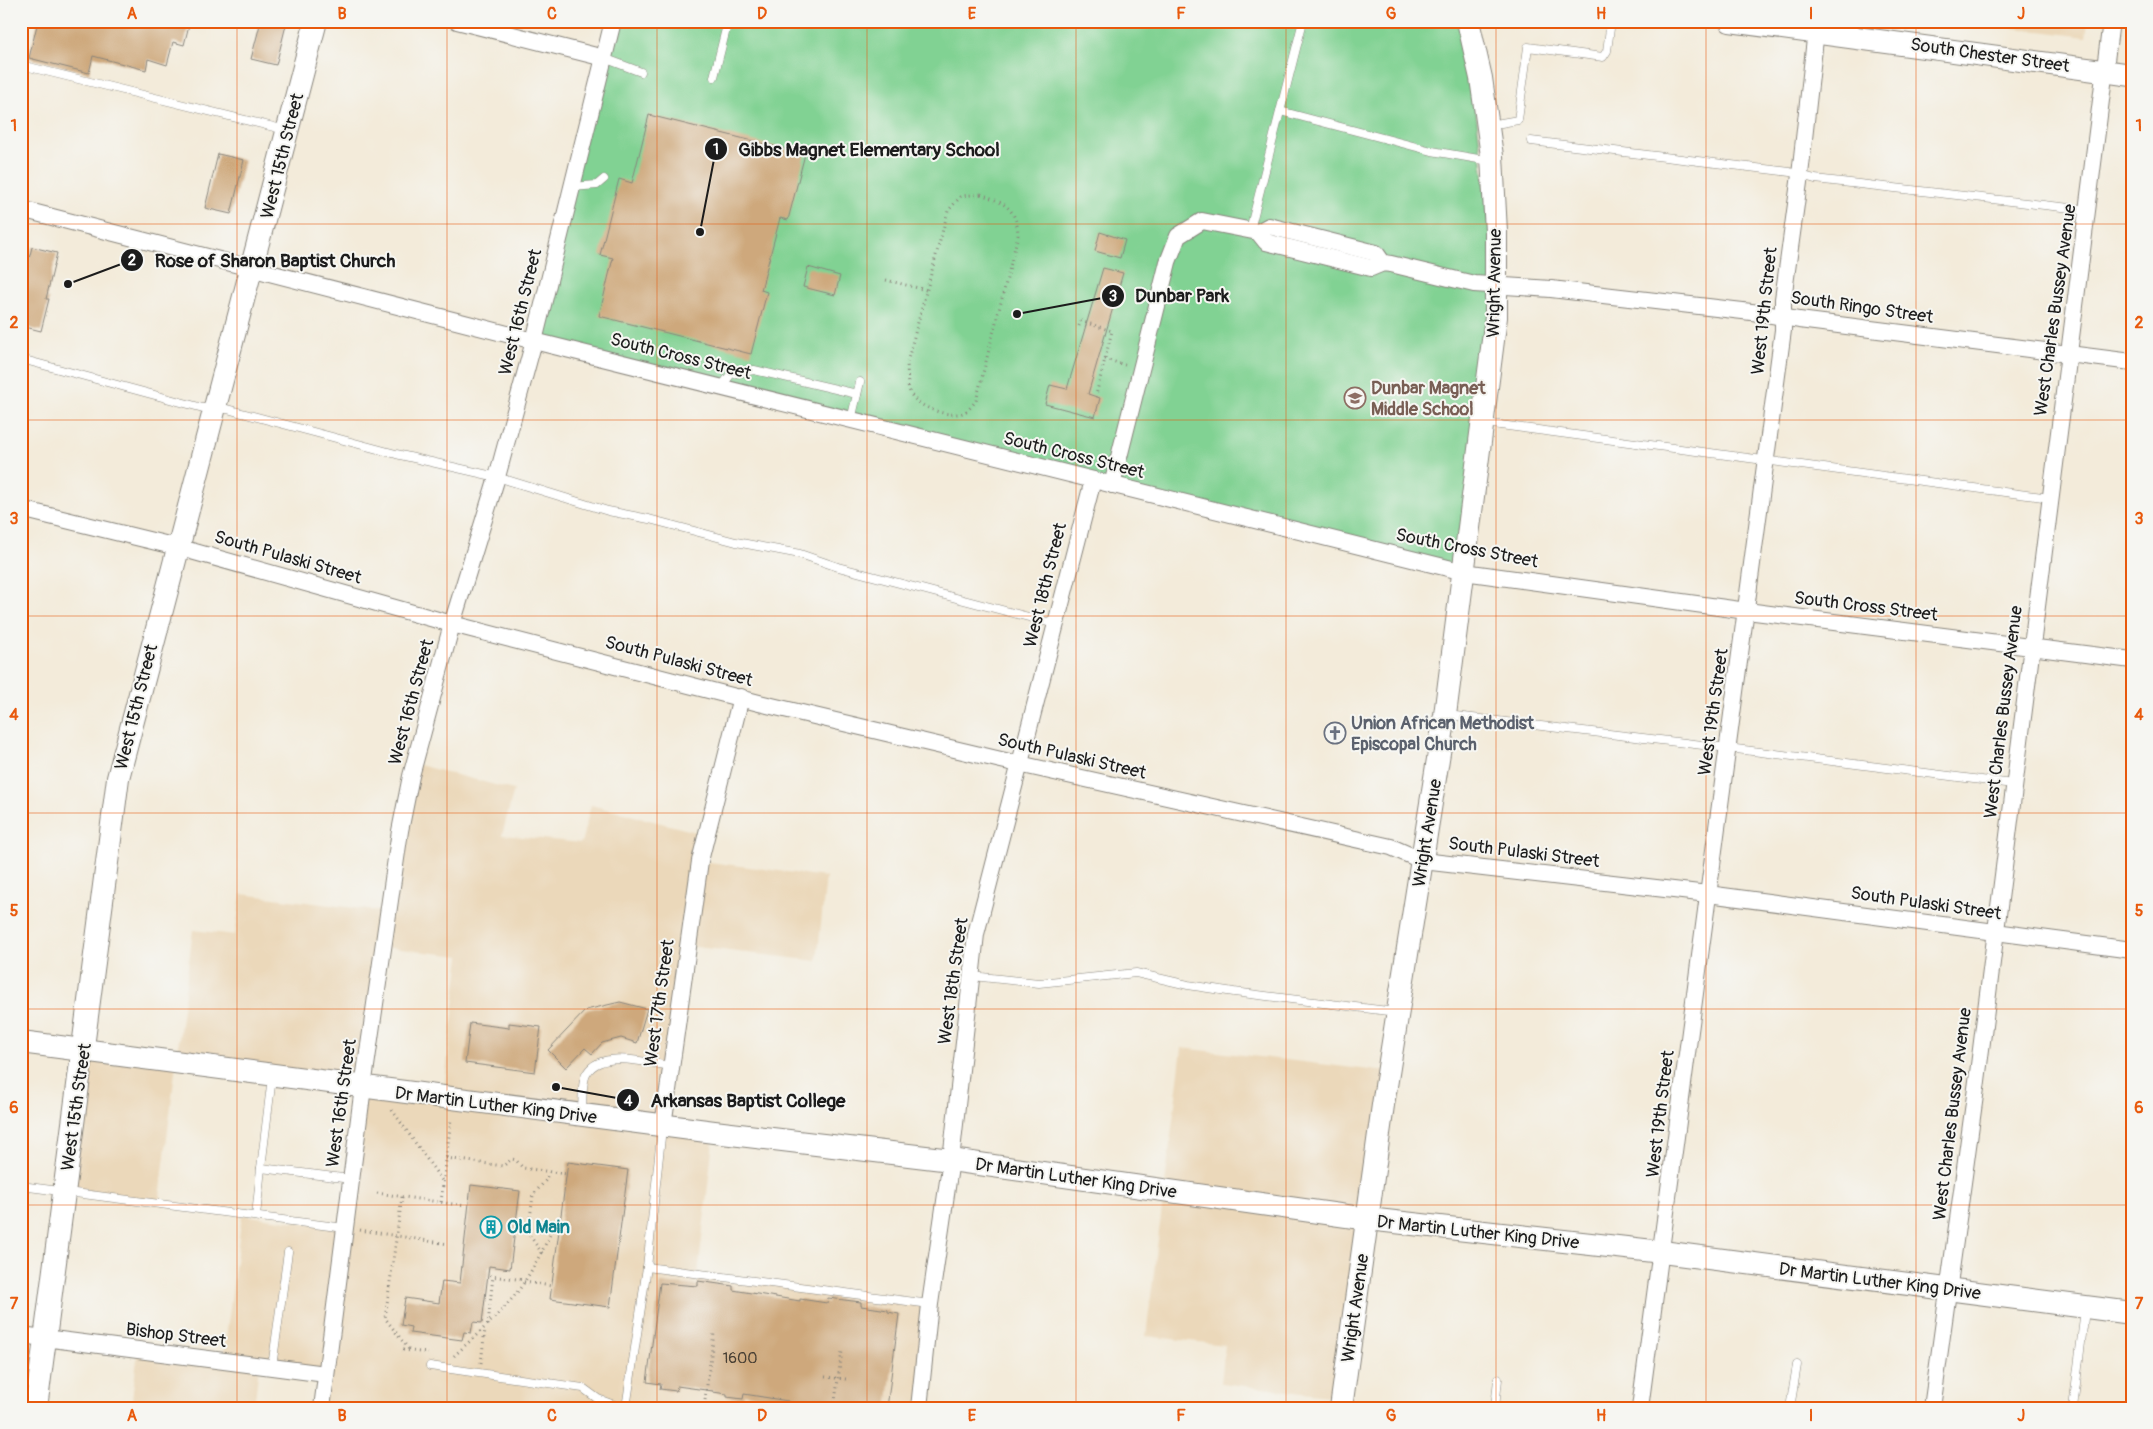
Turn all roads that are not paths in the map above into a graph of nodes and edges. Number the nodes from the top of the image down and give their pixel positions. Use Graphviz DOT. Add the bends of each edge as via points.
graph roads {
  1 [pos="316,21"];
  2 [pos="457,21"];
  3 [pos="613,21"];
  4 [pos="728,21"];
  5 [pos="1302,21"];
  6 [pos="1468,21"];
  7 [pos="1611,21"];
  8 [pos="1730,21"];
  9 [pos="2111,21"];
  10 [pos="1816,27"];
  11 [pos="604,58"];
  12 [pos="21,65"];
  13 [pos="2104,71"];
  14 [pos="641,72"];
  15 [pos="2132,74"];
  16 [pos="714,77"];
  17 [pos="1280,111"];
  18 [pos="288,130"];
  19 [pos="1489,132"];
  20 [pos="1531,141"];
  21 [pos="1492,161"];
  22 [pos="1800,175"];
  23 [pos="604,179"];
  24 [pos="572,187"];
  25 [pos="21,209"];
  26 [pos="2088,210"];
  27 [pos="1254,231"];
  28 [pos="253,268"];
  29 [pos="1497,287"];
  30 [pos="1782,316"];
  31 [pos="534,341"];
  32 [pos="2068,354"];
  33 [pos="21,359"];
  34 [pos="2132,362"];
  35 [pos="860,382"];
  36 [pos="721,387"];
  37 [pos="857,394"];
  38 [pos="215,408"];
  39 [pos="851,420"];
  40 [pos="1483,422"];
  41 [pos="1766,461"];
  42 [pos="497,477"];
  43 [pos="1093,480"];
  44 [pos="1112,485"];
  45 [pos="2050,498"];
  46 [pos="21,509"];
  47 [pos="177,547"];
  48 [pos="1464,572"];
  49 [pos="1747,611"];
  50 [pos="452,624"];
  51 [pos="1056,624"];
  52 [pos="2032,647"];
  53 [pos="2132,660"];
  54 [pos="741,696"];
  55 [pos="1445,715"];
  56 [pos="1728,748"];
  57 [pos="1020,764"];
  58 [pos="2013,784"];
  59 [pos="1423,861"];
  60 [pos="1708,894"];
  61 [pos="1994,933"];
  62 [pos="2132,950"];
  63 [pos="972,976"];
  64 [pos="1397,1012"];
  65 [pos="21,1042"];
  66 [pos="84,1050"];
  67 [pos="671,1066"];
  68 [pos="272,1075"];
  69 [pos="362,1087"];
  70 [pos="582,1116"];
  71 [pos="662,1126"];
  72 [pos="951,1160"];
  73 [pos="261,1168"];
  74 [pos="351,1179"];
  75 [pos="21,1186"];
  76 [pos="65,1192"];
  77 [pos="256,1216"];
  78 [pos="1368,1220"];
  79 [pos="345,1228"];
  80 [pos="288,1252"];
  81 [pos="1662,1252"];
  82 [pos="647,1267"];
  83 [pos="1948,1290"];
  84 [pos="930,1304"];
  85 [pos="2085,1308"];
  86 [pos="2132,1313"];
  87 [pos="21,1335"];
  88 [pos="45,1339"];
  89 [pos="1797,1365"];
  90 [pos="430,1366"];
  91 [pos="272,1368"];
  92 [pos="326,1374"];
  93 [pos="1498,1379"];
  94 [pos="36,1408"];
  95 [pos="322,1408"];
  96 [pos="622,1408"];
  97 [pos="626,1408"];
  98 [pos="919,1408"];
  99 [pos="1341,1408"];
  100 [pos="1495,1408"];
  101 [pos="1640,1408"];
  102 [pos="1790,1408"];
  103 [pos="1932,1408"];
  104 [pos="2074,1408"];
  1 -- 18 [label="main road, West 15th Street"];
  2 -- 11 [label="street"];
  3 -- 11 [label="street, West 16th Street"];
  4 -- 16 [label="lane"];
  5 -- 17 [label="lane"];
  6 -- 19 [label="main road, Wright Avenue"];
  7 -- 19 [label="lane" via="1607,51 1603,57 1528,47 1518,120"];
  8 -- 10 [label="main road, South Chester Street"];
  9 -- 13 [label="street, West Charles Bussey Avenue"];
  10 -- 13 [label="main road, South Chester Street"];
  10 -- 22 [label="street, West 19th Street"];
  11 -- 14 [label="lane"];
  11 -- 24 [label="street, West 16th Street"];
  12 -- 18 [label="lane"];
  13 -- 15 [label="main road, South Chester Street"];
  13 -- 26 [label="street, West Charles Bussey Avenue"];
  17 -- 21 [label="lane" via="1432,152"];
  17 -- 27 [label="lane"];
  18 -- 28 [label="main road, West 15th Street"];
  19 -- 21 [label="main road, Wright Avenue"];
  20 -- 22 [label="lane"];
  21 -- 29 [label="main road, Wright Avenue"];
  22 -- 26 [label="lane"];
  22 -- 30 [label="street, West 19th Street"];
  23 -- 24 [label="lane" via="597,185"];
  24 -- 31 [label="street, West 16th Street"];
  25 -- 28 [label="street, South Cross Street"];
  26 -- 32 [label="street, West Charles Bussey Avenue"];
  27 -- 29 [label="street, South Ringo Street" via="1266,242 1371,268 1383,263"];
  27 -- 44 [label="street" via="1202,221 1178,236 1168,262"];
  28 -- 31 [label="street, South Cross Street"];
  28 -- 38 [label="main road, West 15th Street"];
  29 -- 30 [label="street, South Ringo Street" via="1551,289"];
  29 -- 40 [label="main road, Wright Avenue"];
  30 -- 32 [label="street, South Ringo Street"];
  30 -- 41 [label="street, West 19th Street" via="1783,330"];
  31 -- 36 [label="street, South Cross Street"];
  31 -- 42 [label="street, West 16th Street"];
  32 -- 34 [label="street, South Ringo Street"];
  32 -- 45 [label="street, West Charles Bussey Avenue"];
  33 -- 38 [label="lane" via="203,408"];
  35 -- 37 [label="lane"];
  36 -- 37 [label="lane" via="731,374 754,370"];
  36 -- 39 [label="street, South Cross Street"];
  37 -- 39 [label="lane"];
  38 -- 42 [label="lane"];
  38 -- 47 [label="main road, West 15th Street"];
  39 -- 43 [label="street, South Cross Street"];
  40 -- 41 [label="lane"];
  40 -- 48 [label="main road, Wright Avenue"];
  41 -- 45 [label="lane"];
  41 -- 49 [label="street, West 19th Street"];
  42 -- 50 [label="street, West 16th Street"];
  42 -- 51 [label="lane" via="608,511 800,554 838,567"];
  43 -- 44 [label="street, South Cross Street"];
  43 -- 51 [label="street, West 18th Street"];
  44 -- 48 [label="street, South Cross Street"];
  45 -- 52 [label="street, West Charles Bussey Avenue"];
  46 -- 47 [label="street, South Pulaski Street"];
  47 -- 50 [label="street, South Pulaski Street"];
  47 -- 66 [label="main road, West 15th Street" via="118,778"];
  48 -- 49 [label="street, South Cross Street"];
  48 -- 55 [label="main road, Wright Avenue"];
  49 -- 52 [label="street, South Cross Street"];
  49 -- 56 [label="street, West 19th Street"];
  50 -- 54 [label="street, South Pulaski Street"];
  50 -- 69 [label="street, West 16th Street" via="400,831"];
  51 -- 57 [label="street, West 18th Street"];
  52 -- 53 [label="street, South Cross Street"];
  52 -- 58 [label="street, West Charles Bussey Avenue"];
  54 -- 57 [label="street, South Pulaski Street" via="759,703"];
  54 -- 67 [label="street, West 17th Street" via="700,862"];
  55 -- 56 [label="lane"];
  55 -- 59 [label="main road, Wright Avenue"];
  56 -- 58 [label="lane"];
  56 -- 60 [label="street, West 19th Street"];
  57 -- 59 [label="street, South Pulaski Street" via="1391,847"];
  57 -- 63 [label="street, West 18th Street" via="976,934"];
  58 -- 61 [label="street, West Charles Bussey Avenue"];
  59 -- 60 [label="street, South Pulaski Street"];
  59 -- 64 [label="main road, Wright Avenue"];
  60 -- 61 [label="street, South Pulaski Street"];
  60 -- 81 [label="street, West 19th Street"];
  61 -- 62 [label="street, South Pulaski Street"];
  61 -- 83 [label="street, West Charles Bussey Avenue"];
  63 -- 64 [label="lane" via="1039,983 1136,973 1188,985"];
  63 -- 72 [label="street, West 18th Street"];
  64 -- 78 [label="main road, Wright Avenue"];
  65 -- 66 [label="main road, Dr Martin Luther King Drive"];
  66 -- 68 [label="main road, Dr Martin Luther King Drive"];
  66 -- 76 [label="main road, West 15th Street"];
  67 -- 70 [label="lane" via="627,1059 594,1066 586,1074"];
  67 -- 71 [label="street, West 17th Street"];
  68 -- 69 [label="main road, Dr Martin Luther King Drive"];
  68 -- 73 [label="lane"];
  69 -- 70 [label="main road, Dr Martin Luther King Drive"];
  69 -- 74 [label="street, West 16th Street"];
  70 -- 71 [label="main road, Dr Martin Luther King Drive"];
  71 -- 72 [label="main road, Dr Martin Luther King Drive"];
  71 -- 82 [label="lane, West 17th Street"];
  72 -- 78 [label="main road, Dr Martin Luther King Drive"];
  72 -- 84 [label="street, West 18th Street"];
  73 -- 74 [label="lane"];
  73 -- 77 [label="lane"];
  74 -- 79 [label="street, West 16th Street"];
  75 -- 76 [label="lane"];
  76 -- 77 [label="lane"];
  76 -- 88 [label="main road, West 15th Street"];
  77 -- 79 [label="lane"];
  78 -- 81 [label="main road, Dr Martin Luther King Drive"];
  78 -- 99 [label="main road, Wright Avenue"];
  79 -- 92 [label="street, West 16th Street"];
  80 -- 91 [label="lane"];
  81 -- 83 [label="main road, Dr Martin Luther King Drive"];
  81 -- 101 [label="street, West 19th Street"];
  82 -- 84 [label="lane"];
  82 -- 97 [label="lane, West 17th Street"];
  83 -- 85 [label="main road, Dr Martin Luther King Drive"];
  83 -- 103 [label="street, West Charles Bussey Avenue"];
  84 -- 98 [label="street, West 18th Street"];
  85 -- 86 [label="main road, Dr Martin Luther King Drive"];
  85 -- 104 [label="lane"];
  87 -- 88 [label="street, Bishop Street"];
  88 -- 91 [label="street, Bishop Street"];
  88 -- 94 [label="main road, West 15th Street"];
  89 -- 102 [label="lane"];
  90 -- 96 [label="lane" via="582,1388 598,1399"];
  91 -- 92 [label="street, Bishop Street"];
  92 -- 95 [label="street, West 16th Street"];
  93 -- 100 [label="lane"];
}
